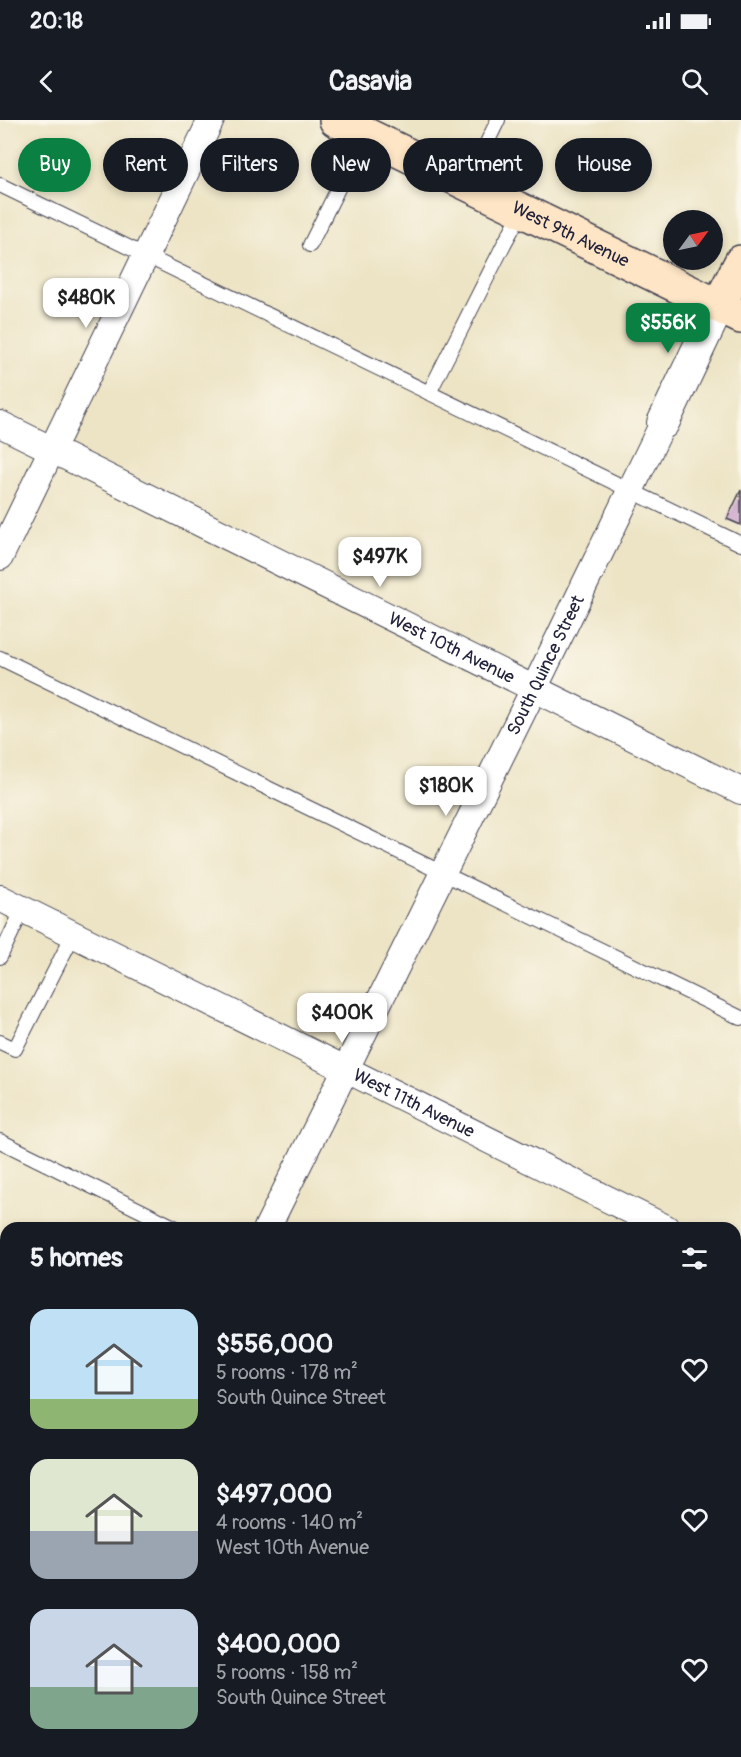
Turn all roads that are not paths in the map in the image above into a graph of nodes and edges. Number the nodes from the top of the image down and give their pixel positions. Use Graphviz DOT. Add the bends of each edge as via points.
graph roads {
  1 [pos="211,120"];
  2 [pos="498,120"];
  3 [pos="351,127"];
  4 [pos="489,138"];
  5 [pos="403,153"];
  6 [pos="0,185"];
  7 [pos="483,192"];
  8 [pos="522,211"];
  9 [pos="310,245"];
  10 [pos="146,257"];
  11 [pos="741,262"];
  12 [pos="730,311"];
  13 [pos="429,393"];
  14 [pos="0,423"];
  15 [pos="663,423"];
  16 [pos="52,450"];
  17 [pos="632,489"];
  18 [pos="741,544"];
  19 [pos="0,557"];
  20 [pos="0,658"];
  21 [pos="534,688"];
  22 [pos="741,791"];
  23 [pos="442,873"];
  24 [pos="0,898"];
  25 [pos="23,909"];
  26 [pos="74,934"];
  27 [pos="0,957"];
  28 [pos="741,1018"];
  29 [pos="0,1042"];
  30 [pos="346,1070"];
  31 [pos="0,1142"];
  32 [pos="164,1222"];
  33 [pos="270,1222"];
  34 [pos="654,1222"];
  1 -- 10 [label="street"];
  2 -- 4 [label="lane"];
  3 -- 5 [label="main road, West 9th Avenue"];
  3 -- 9 [label="lane"];
  6 -- 10 [label="lane"];
  7 -- 8 [label="main road, West 9th Avenue"];
  8 -- 12 [label="main road, West 9th Avenue"];
  8 -- 13 [label="lane"];
  10 -- 13 [label="lane"];
  10 -- 16 [label="street"];
  11 -- 12 [label="main road, South Quince Street"];
  12 -- 15 [label="street, South Quince Street"];
  13 -- 17 [label="lane"];
  14 -- 16 [label="street, West 10th Avenue"];
  15 -- 17 [label="street, South Quince Street"];
  16 -- 19 [label="street"];
  16 -- 21 [label="street, West 10th Avenue"];
  17 -- 18 [label="lane"];
  17 -- 21 [label="street, South Quince Street"];
  20 -- 23 [label="lane"];
  21 -- 22 [label="street, West 10th Avenue"];
  21 -- 23 [label="street, South Quince Street"];
  23 -- 28 [label="lane"];
  23 -- 30 [label="street, South Quince Street"];
  24 -- 25 [label="street, West 11th Avenue"];
  25 -- 26 [label="street, West 11th Avenue"];
  25 -- 27 [label="lane"];
  26 -- 29 [label="lane" via="15,1049"];
  26 -- 30 [label="street, West 11th Avenue"];
  30 -- 33 [label="street, South Quince Street"];
  30 -- 34 [label="street, West 11th Avenue"];
  31 -- 32 [label="lane"];
}
